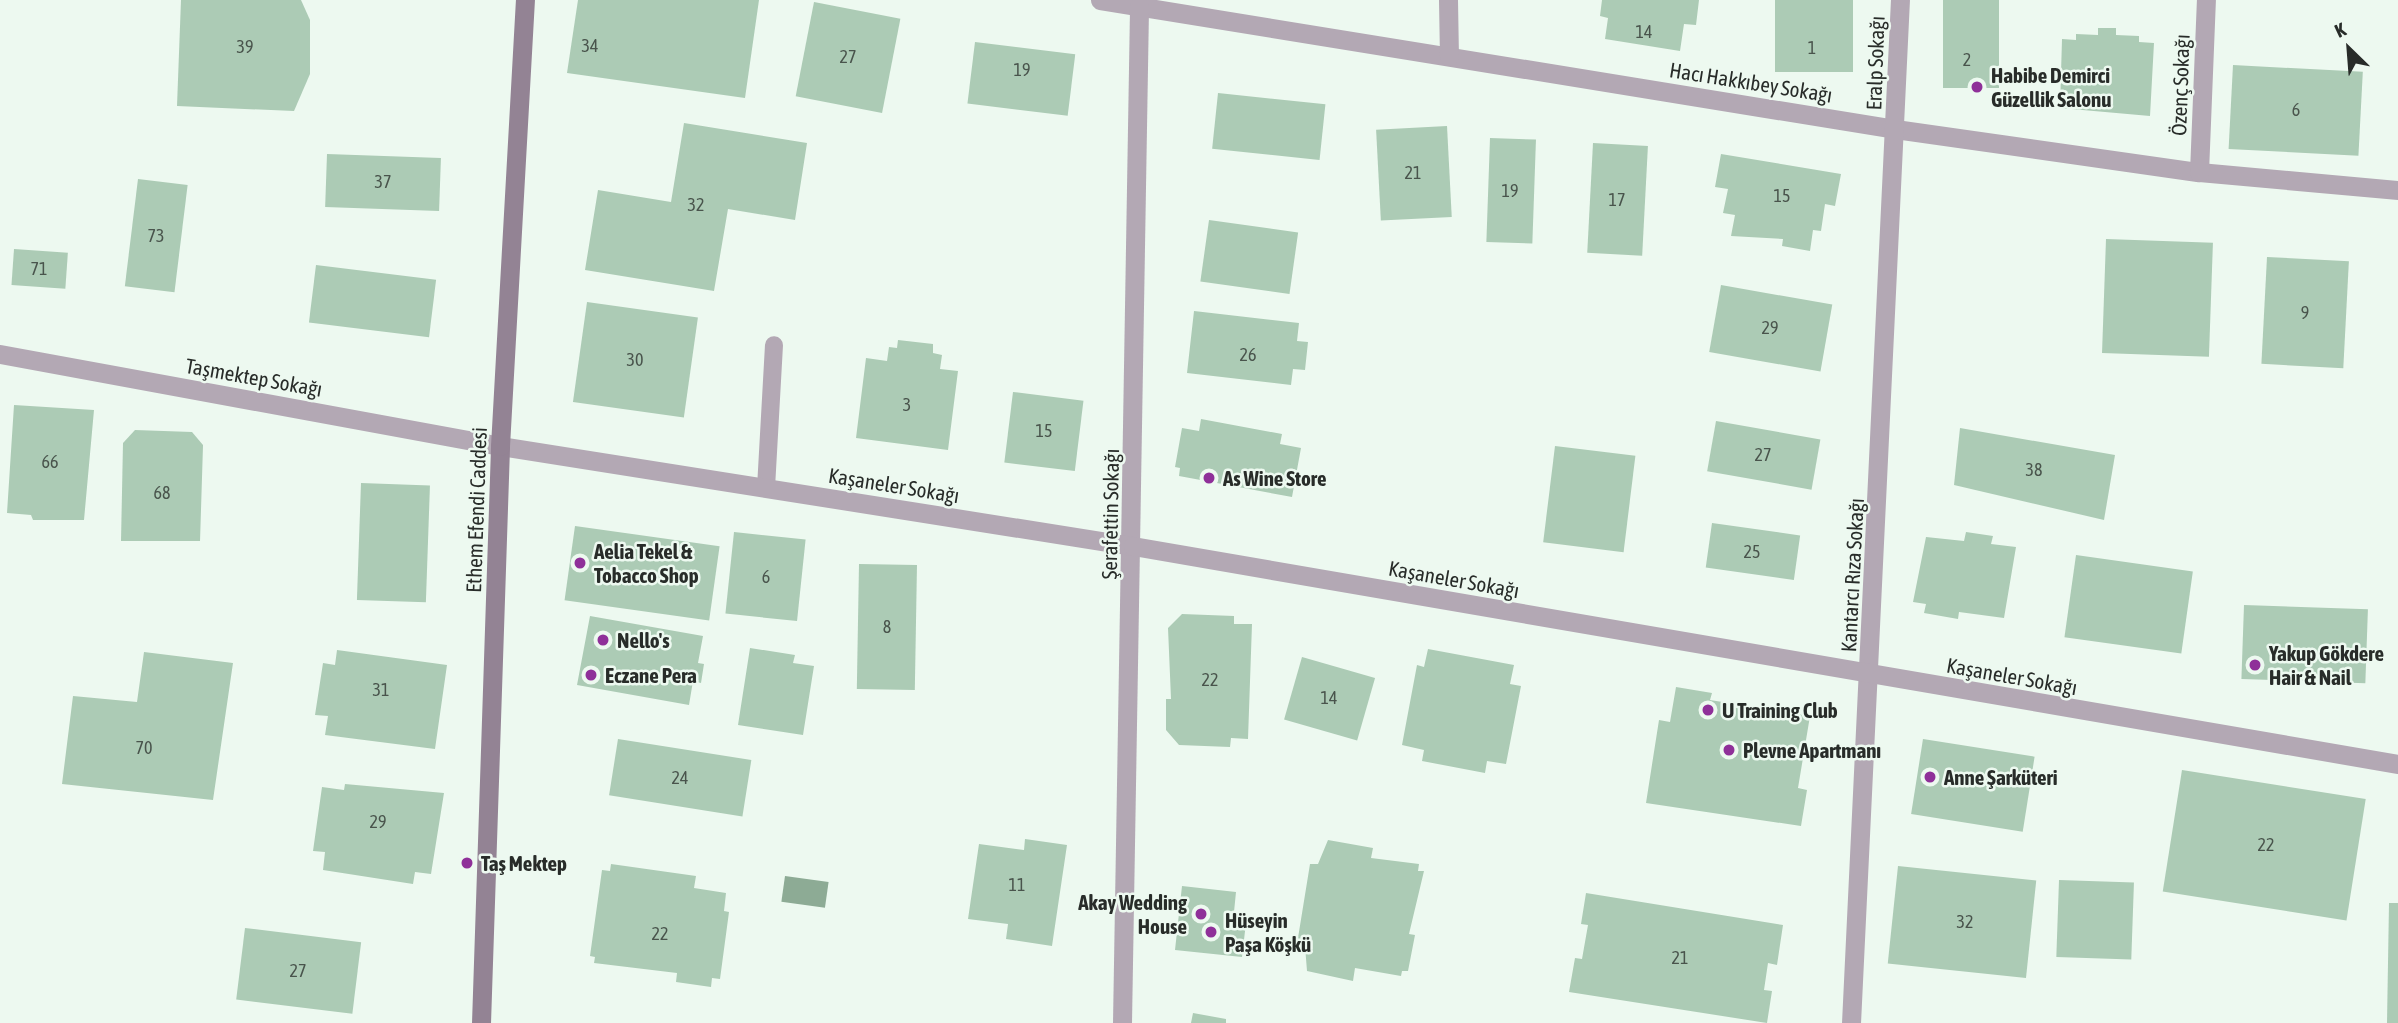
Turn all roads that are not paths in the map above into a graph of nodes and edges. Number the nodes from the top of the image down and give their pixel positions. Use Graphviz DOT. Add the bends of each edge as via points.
graph roads {
  1 [pos="525,0"];
  2 [pos="1100,0"];
  3 [pos="1448,0"];
  4 [pos="1900,0"];
  5 [pos="2206,0"];
  6 [pos="1139,6"];
  7 [pos="1449,56"];
  8 [pos="1895,129"];
  9 [pos="2199,172"];
  10 [pos="2398,190"];
  11 [pos="774,345"];
  12 [pos="0,354"];
  13 [pos="500,446"];
  14 [pos="766,488"];
  15 [pos="1133,547"];
  16 [pos="1870,674"];
  17 [pos="2398,764"];
  18 [pos="481,1023"];
  19 [pos="1122,1023"];
  20 [pos="1851,1023"];
  1 -- 13 [label="main road, Ethem Efendi Caddesi"];
  2 -- 6 [label="street, Hacı Hakkıbey Sokağı"];
  3 -- 7 [label="street"];
  4 -- 8 [label="street, Eralp Sokağı"];
  5 -- 9 [label="street, Özenç Sokağı"];
  6 -- 7 [label="street, Hacı Hakkıbey Sokağı"];
  6 -- 15 [label="street, Şerafettin Sokağı"];
  7 -- 8 [label="street, Hacı Hakkıbey Sokağı"];
  8 -- 9 [label="street, Hacı Hakkıbey Sokağı"];
  8 -- 16 [label="street, Kantarcı Rıza Sokağı"];
  9 -- 10 [label="street, Hacı Hakkıbey Sokağı"];
  11 -- 14 [label="lane"];
  12 -- 13 [label="street, Taşmektep Sokağı"];
  13 -- 14 [label="street, Kaşaneler Sokağı"];
  13 -- 18 [label="main road, Ethem Efendi Caddesi"];
  14 -- 15 [label="street, Kaşaneler Sokağı"];
  15 -- 16 [label="street, Kaşaneler Sokağı"];
  15 -- 19 [label="street, Şerafettin Sokağı"];
  16 -- 17 [label="street, Kaşaneler Sokağı"];
  16 -- 20 [label="street, Kantarcı Rıza Sokağı"];
}
